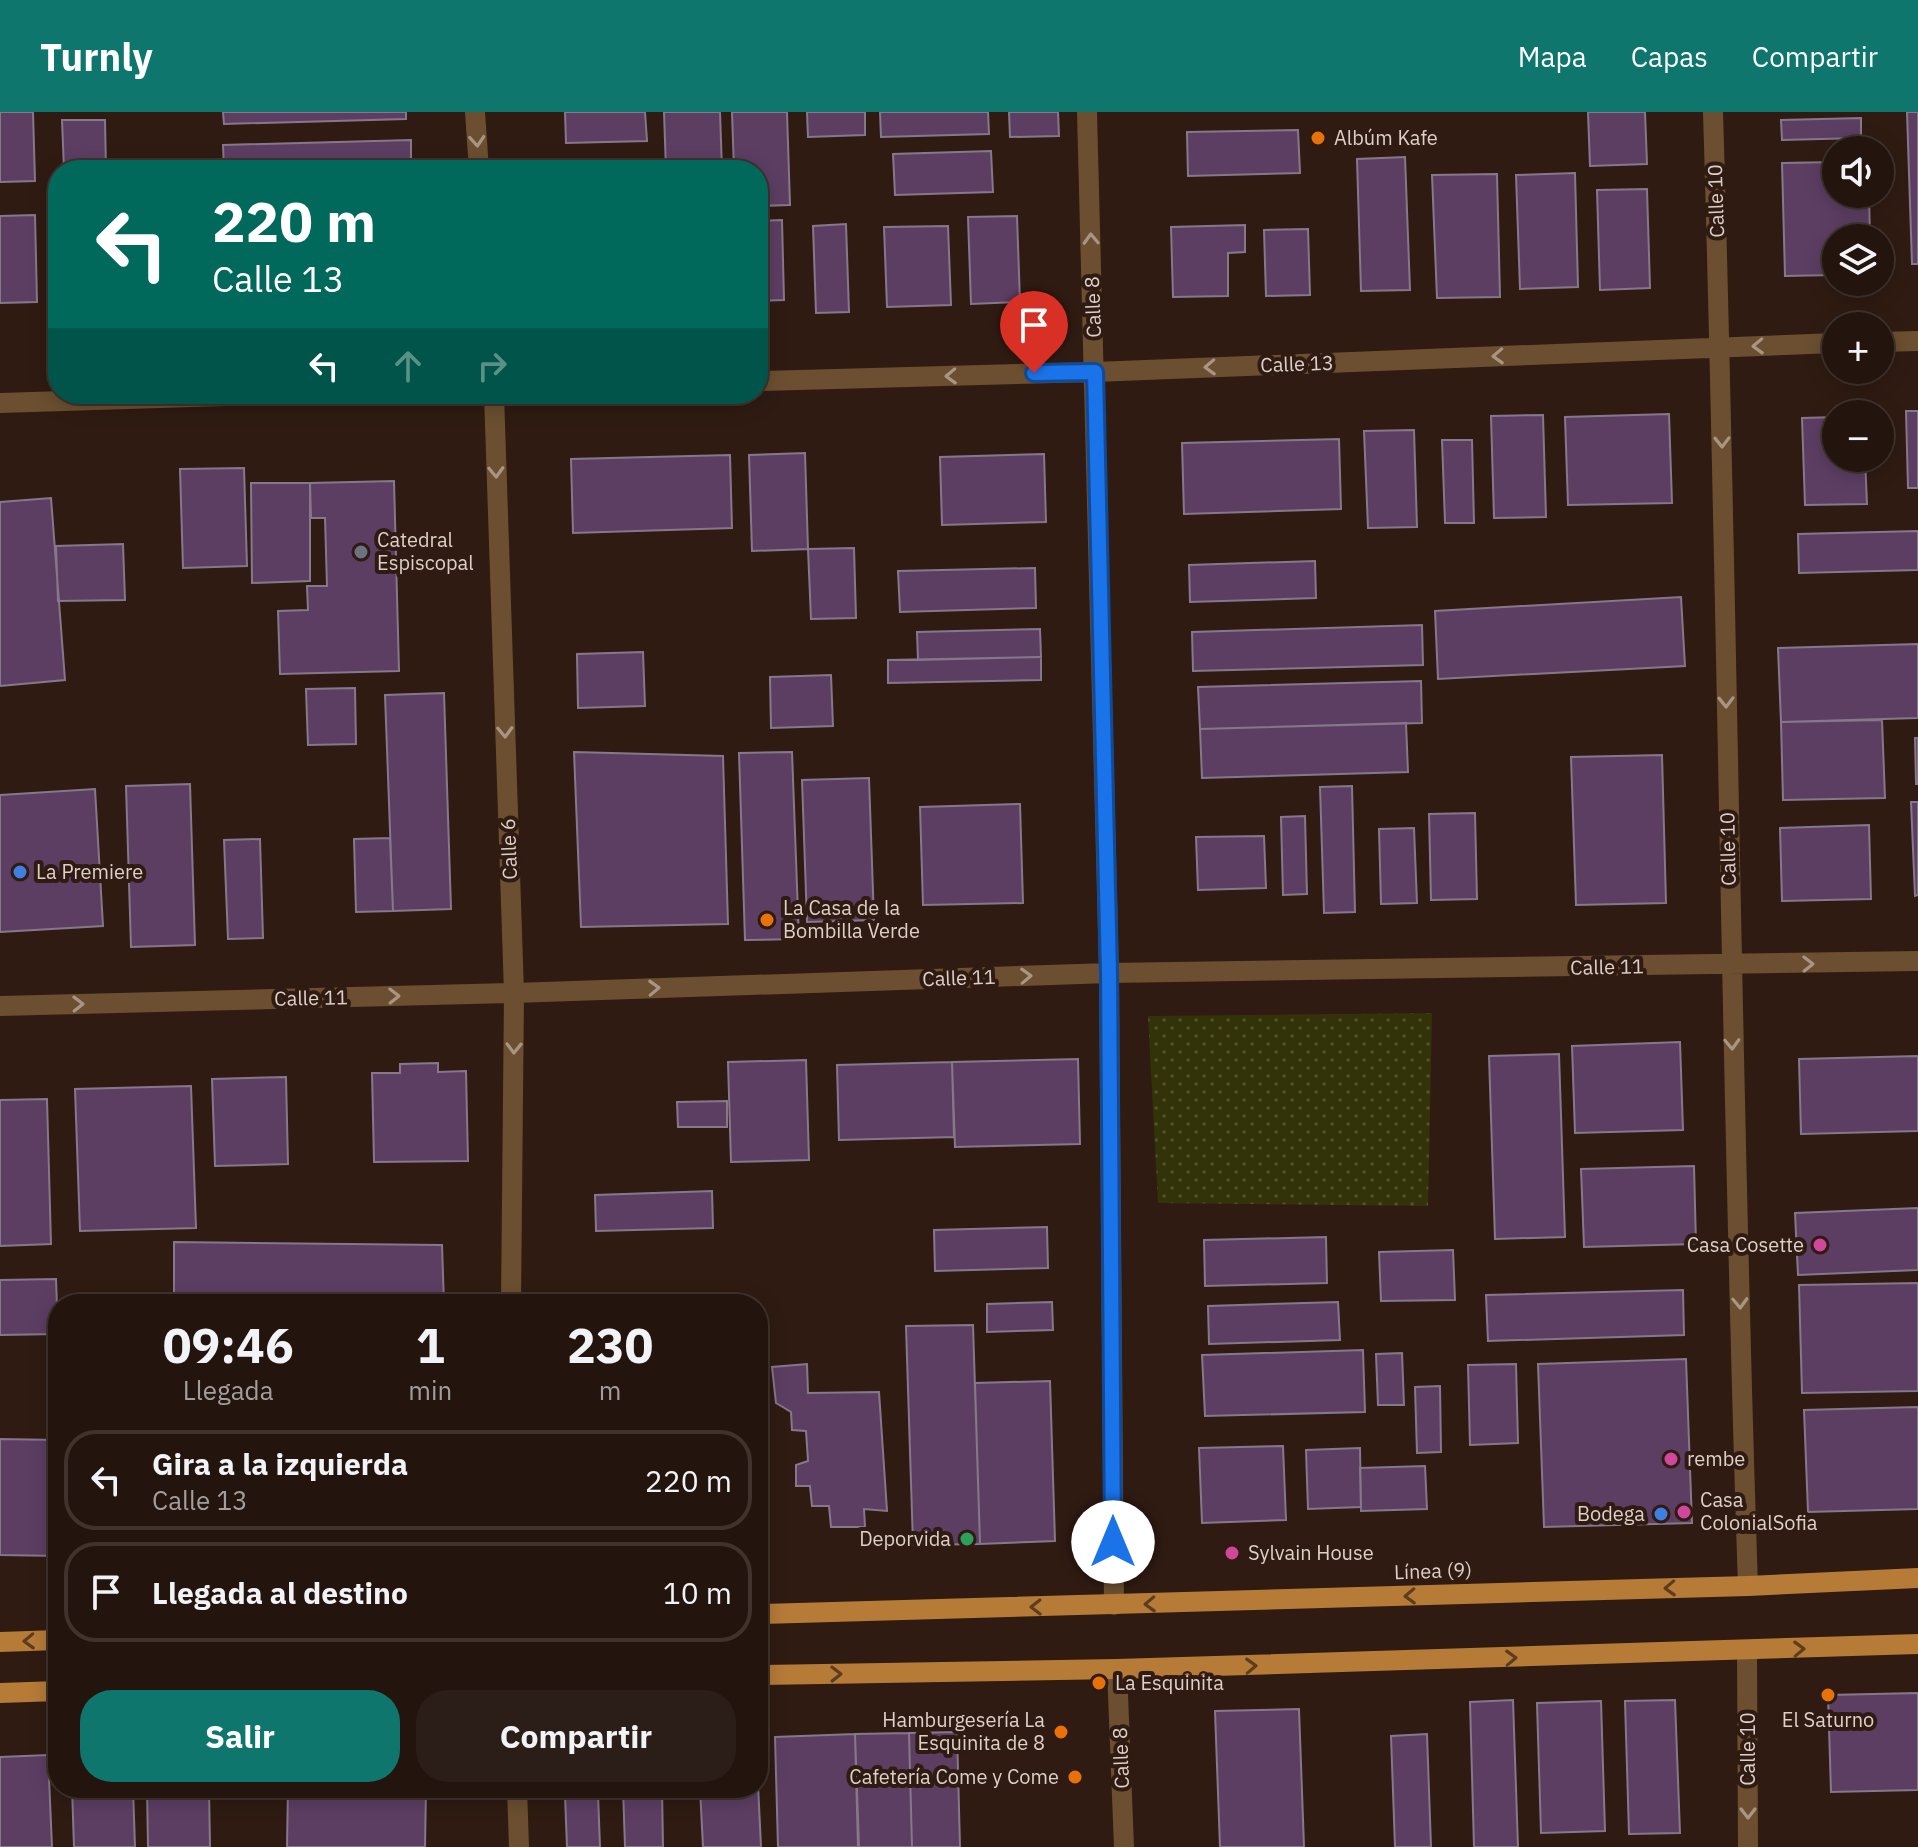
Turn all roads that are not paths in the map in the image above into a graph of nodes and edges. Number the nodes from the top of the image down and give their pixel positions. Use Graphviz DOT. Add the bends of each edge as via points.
graph roads {
  1 [pos="475,112"];
  2 [pos="1087,112"];
  3 [pos="1713,112"];
  4 [pos="478,160"];
  5 [pos="1918,341"];
  6 [pos="1894,342"];
  7 [pos="1822,343"];
  8 [pos="1720,347"];
  9 [pos="1095,372"];
  10 [pos="768,381"];
  11 [pos="48,402"];
  12 [pos="0,403"];
  13 [pos="494,404"];
  14 [pos="1918,961"];
  15 [pos="1730,966"];
  16 [pos="1109,973"];
  17 [pos="514,993"];
  18 [pos="0,1006"];
  19 [pos="511,1294"];
  20 [pos="1918,1578"];
  21 [pos="1748,1586"];
  22 [pos="1114,1605"];
  23 [pos="768,1614"];
  24 [pos="48,1640"];
  25 [pos="0,1642"];
  26 [pos="1918,1644"];
  27 [pos="1747,1651"];
  28 [pos="1117,1669"];
  29 [pos="768,1675"];
  30 [pos="48,1691"];
  31 [pos="0,1693"];
  32 [pos="517,1798"];
  33 [pos="519,1847"];
  34 [pos="1124,1847"];
  35 [pos="1748,1847"];
  1 -- 4 [label="street, one-way"];
  9 -- 2 [label="street, Calle 8, one-way"];
  3 -- 8 [label="street, Calle 10"];
  5 -- 6 [label="street"];
  7 -- 8 [label="street, Calle 13, one-way"];
  8 -- 9 [label="street, Calle 13, one-way"];
  8 -- 15 [label="street, Calle 10, one-way"];
  9 -- 10 [label="street, Calle 13, one-way"];
  9 -- 16 [label="street, Calle 8"];
  11 -- 12 [label="street"];
  13 -- 17 [label="street, Calle 6, one-way"];
  15 -- 14 [label="street, Calle 11, one-way"];
  15 -- 16 [label="street, Calle 11"];
  15 -- 21 [label="street, Calle 10, one-way"];
  17 -- 16 [label="street, Calle 11, one-way"];
  16 -- 22 [label="street, Calle 8"];
  18 -- 17 [label="street, Calle 11, one-way"];
  17 -- 19 [label="street, Calle 6, one-way"];
  20 -- 21 [label="main road, Línea (9)"];
  21 -- 22 [label="main road, Línea (9), one-way"];
  22 -- 23 [label="main road, Línea (9), one-way"];
  24 -- 25 [label="main road, one-way"];
  27 -- 26 [label="main road, one-way"];
  28 -- 27 [label="main road, one-way"];
  27 -- 35 [label="street, Calle 10, one-way"];
  29 -- 28 [label="main road, one-way"];
  28 -- 34 [label="street, Calle 8"];
  30 -- 31 [label="main road"];
  32 -- 33 [label="street"];
}
